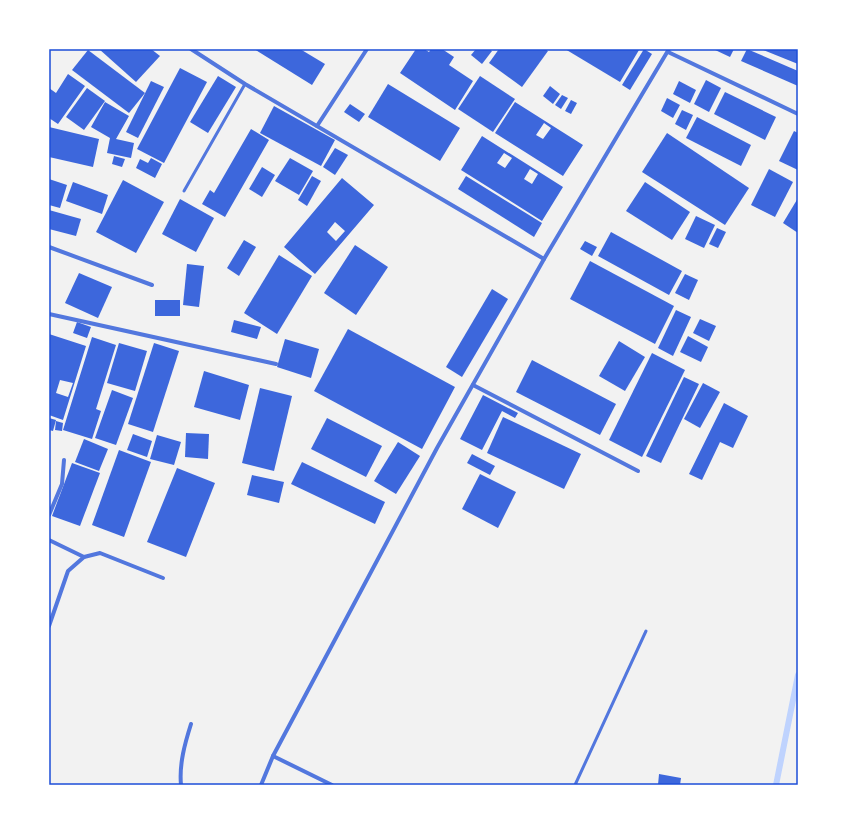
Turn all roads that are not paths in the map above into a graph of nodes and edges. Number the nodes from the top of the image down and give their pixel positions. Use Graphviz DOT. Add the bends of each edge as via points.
graph roads {
  1 [pos="191,49"];
  2 [pos="367,49"];
  3 [pos="669,50"];
  4 [pos="245,84"];
  5 [pos="798,114"];
  6 [pos="317,126"];
  7 [pos="184,191"];
  8 [pos="49,247"];
  9 [pos="544,259"];
  10 [pos="152,285"];
  11 [pos="49,314"];
  12 [pos="276,364"];
  13 [pos="473,385"];
  14 [pos="64,460"];
  15 [pos="638,472"];
  16 [pos="49,515"];
  17 [pos="49,540"];
  18 [pos="84,557"];
  19 [pos="163,578"];
  20 [pos="49,626"];
  21 [pos="646,631"];
  22 [pos="191,724"];
  23 [pos="273,756"];
  24 [pos="181,785"];
  25 [pos="261,785"];
  26 [pos="332,785"];
  27 [pos="575,785"];
  1 -- 4 [label="street"];
  2 -- 6 [label="street"];
  3 -- 5 [label="street"];
  3 -- 9 [label="street"];
  4 -- 6 [label="street"];
  4 -- 7 [label="lane"];
  6 -- 9 [label="street"];
  8 -- 10 [label="street"];
  9 -- 13 [label="street"];
  11 -- 12 [label="street"];
  13 -- 15 [label="street"];
  13 -- 23 [label="street"];
  14 -- 16 [label="street" via="62,484"];
  17 -- 18 [label="street"];
  18 -- 19 [label="street" via="100,553"];
  18 -- 20 [label="street" via="68,571"];
  21 -- 27 [label="lane"];
  22 -- 24 [label="street" via="185,745"];
  23 -- 25 [label="street"];
  23 -- 26 [label="street"];
}
